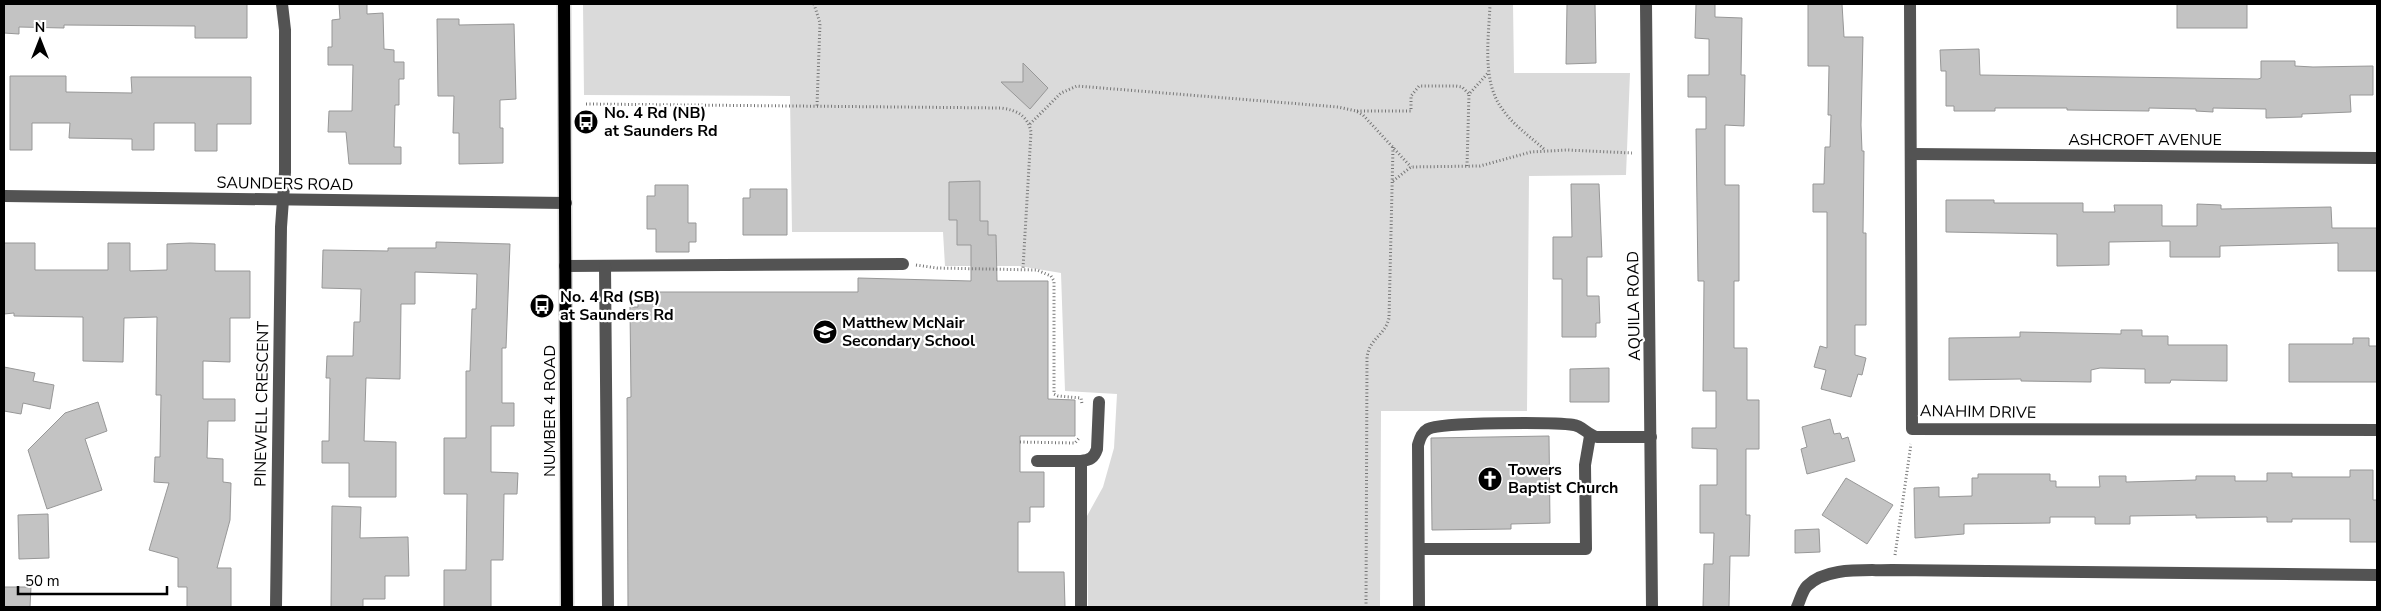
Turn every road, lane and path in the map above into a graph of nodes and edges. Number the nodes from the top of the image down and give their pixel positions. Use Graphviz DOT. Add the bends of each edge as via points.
graph roads {
  1 [pos="282,4"];
  2 [pos="564,4"];
  3 [pos="814,4"];
  4 [pos="1490,4"];
  5 [pos="1646,4"];
  6 [pos="1910,4"];
  7 [pos="1489,72"];
  8 [pos="1469,94"];
  9 [pos="586,104"];
  10 [pos="818,106"];
  11 [pos="1356,111"];
  12 [pos="1030,124"];
  13 [pos="1393,148"];
  14 [pos="1546,151"];
  15 [pos="1648,153"];
  16 [pos="1912,154"];
  17 [pos="2377,158"];
  18 [pos="1467,166"];
  19 [pos="1411,167"];
  20 [pos="1392,182"];
  21 [pos="4,196"];
  22 [pos="282,200"];
  23 [pos="566,203"];
  24 [pos="903,264"];
  25 [pos="565,266"];
  26 [pos="605,266"];
  27 [pos="1023,268"];
  28 [pos="1098,402"];
  29 [pos="1082,410"];
  30 [pos="1912,429"];
  31 [pos="2377,430"];
  32 [pos="1081,435"];
  33 [pos="1590,436"];
  34 [pos="1651,437"];
  35 [pos="1020,442"];
  36 [pos="1037,461"];
  37 [pos="1081,461"];
  38 [pos="1419,549"];
  39 [pos="1892,570"];
  40 [pos="2377,576"];
  41 [pos="276,607"];
  42 [pos="568,607"];
  43 [pos="608,607"];
  44 [pos="1081,607"];
  45 [pos="1366,607"];
  46 [pos="1419,607"];
  47 [pos="1652,607"];
  48 [pos="1797,607"];
  1 -- 22 [label="street, PINEWELL CRESCENT" via="285,40"];
  2 -- 23 [label="main road, NUMBER 4 ROAD"];
  3 -- 10 [label="path" via="820,23"];
  4 -- 7 [label="path"];
  5 -- 15 [label="street, AQUILA ROAD"];
  6 -- 16 [label="street, ANAHIM DRIVE"];
  7 -- 8 [label="path"];
  7 -- 14 [label="path" via="1492,90 1502,109"];
  8 -- 11 [label="path" via="1462,87 1423,85 1414,90 1411,111"];
  8 -- 18 [label="path"];
  9 -- 10 [label="path"];
  10 -- 12 [label="path" via="1001,108 1024,116"];
  11 -- 12 [label="path" via="1083,85 1061,92"];
  11 -- 13 [label="path"];
  12 -- 27 [label="path"];
  13 -- 19 [label="path"];
  13 -- 20 [label="path"];
  14 -- 15 [label="path"];
  14 -- 18 [label="path"];
  15 -- 34 [label="street, AQUILA ROAD"];
  16 -- 17 [label="street, ASHCROFT AVENUE"];
  16 -- 30 [label="street, ANAHIM DRIVE"];
  18 -- 19 [label="path"];
  19 -- 20 [label="path"];
  20 -- 45 [label="path" via="1389,318 1386,329 1370,345 1367,358"];
  21 -- 22 [label="street, SAUNDERS ROAD"];
  22 -- 23 [label="street, SAUNDERS ROAD"];
  22 -- 41 [label="street, PINEWELL CRESCENT"];
  23 -- 25 [label="main road, NUMBER 4 ROAD"];
  24 -- 26 [label="street"];
  24 -- 27 [label="path" via="937,268"];
  25 -- 26 [label="street"];
  25 -- 42 [label="main road, NUMBER 4 ROAD"];
  26 -- 43 [label="street"];
  27 -- 29 [label="path" via="1052,276 1054,394 1080,398"];
  28 -- 37 [label="street" via="1098,450 1089,460"];
  30 -- 31 [label="street, ANAHIM DRIVE"];
  30 -- 39 [label="path"];
  32 -- 35 [label="path" via="1075,443"];
  33 -- 34 [label="street"];
  33 -- 38 [label="street" via="1585,465 1586,549"];
  33 -- 38 [label="street" via="1577,425 1559,423 1452,425 1428,429 1420,437 1418,445"];
  34 -- 47 [label="street, AQUILA ROAD"];
  36 -- 37 [label="street"];
  37 -- 44 [label="street"];
  38 -- 46 [label="street"];
  39 -- 40 [label="street"];
  39 -- 48 [label="street" via="1840,572 1818,578 1805,587"];
}
